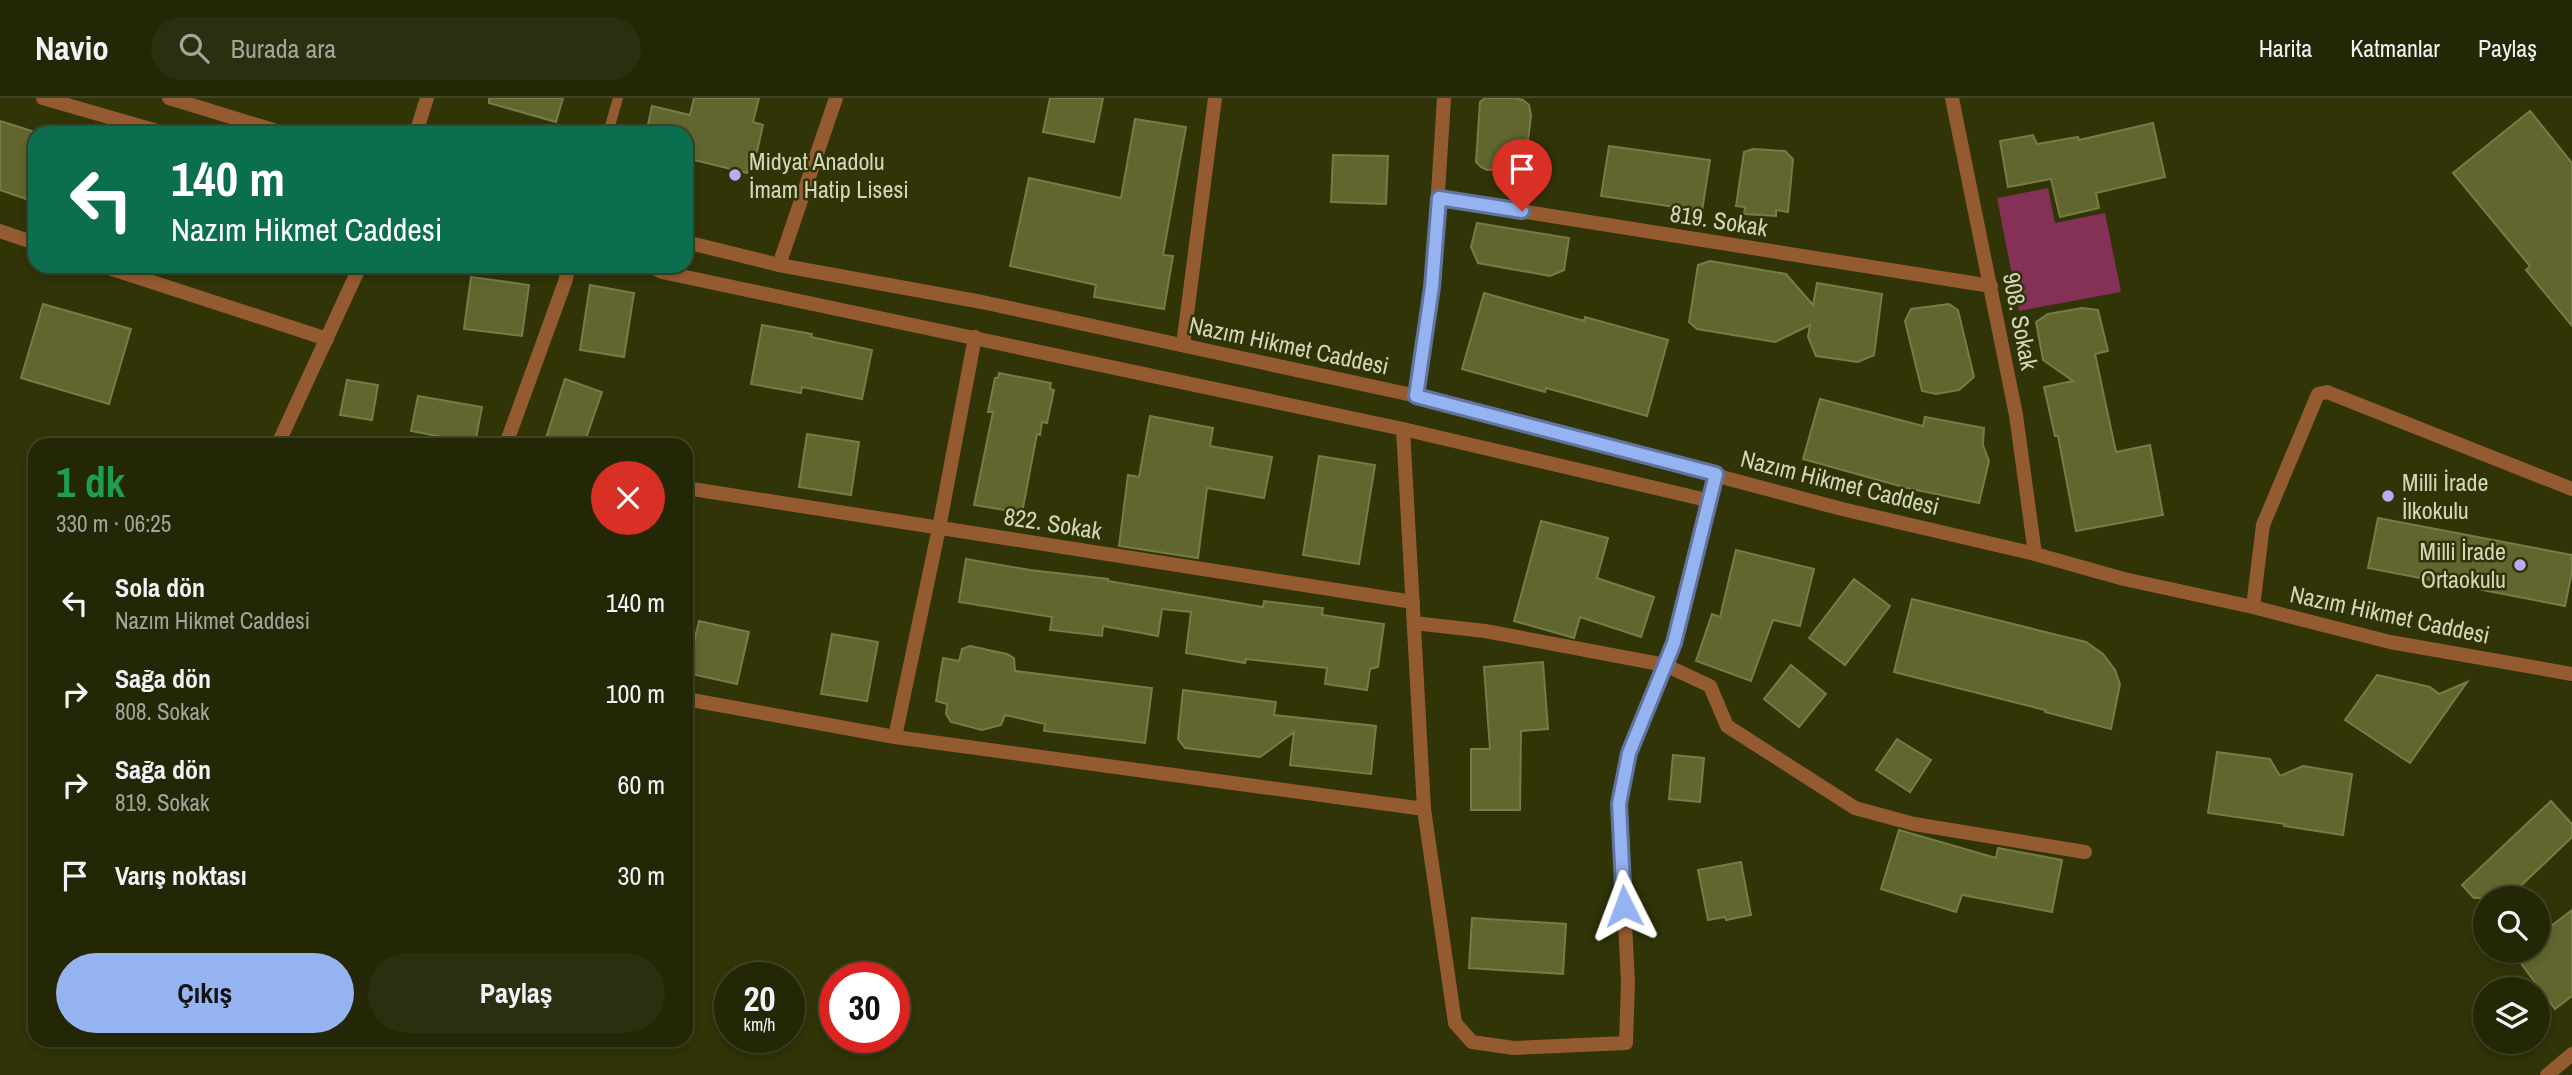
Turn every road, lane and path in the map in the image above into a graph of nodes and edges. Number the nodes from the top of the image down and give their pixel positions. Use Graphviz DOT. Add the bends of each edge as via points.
graph roads {
  1 [pos="43,98"];
  2 [pos="169,98"];
  3 [pos="427,98"];
  4 [pos="618,98"];
  5 [pos="836,98"];
  6 [pos="1215,98"];
  7 [pos="1444,98"];
  8 [pos="1952,98"];
  9 [pos="140,126"];
  10 [pos="260,126"];
  11 [pos="418,126"];
  12 [pos="610,126"];
  13 [pos="1439,198"];
  14 [pos="0,231"];
  15 [pos="28,241"];
  16 [pos="693,244"];
  17 [pos="779,265"];
  18 [pos="124,273"];
  19 [pos="357,273"];
  20 [pos="567,273"];
  21 [pos="667,273"];
  22 [pos="1991,286"];
  23 [pos="975,337"];
  24 [pos="327,339"];
  25 [pos="1182,345"];
  26 [pos="1416,396"];
  27 [pos="1403,429"];
  28 [pos="281,438"];
  29 [pos="508,438"];
  30 [pos="1716,474"];
  31 [pos="693,489"];
  32 [pos="2572,489"];
  33 [pos="1711,501"];
  34 [pos="939,528"];
  35 [pos="2035,554"];
  36 [pos="1413,601"];
  37 [pos="2253,607"];
  38 [pos="1414,624"];
  39 [pos="1665,666"];
  40 [pos="2572,674"];
  41 [pos="693,700"];
  42 [pos="895,737"];
  43 [pos="1424,809"];
  44 [pos="2085,852"];
  45 [pos="2572,1054"];
  46 [pos="2547,1075"];
  1 -- 9 [label="street"];
  2 -- 10 [label="street"];
  3 -- 11 [label="street"];
  4 -- 12 [label="lane"];
  5 -- 17 [label="street"];
  6 -- 25 [label="street"];
  7 -- 13 [label="street"];
  8 -- 22 [label="street, 908. Sokak"];
  13 -- 22 [label="street, 819. Sokak"];
  13 -- 26 [label="street"];
  14 -- 15 [label="street"];
  16 -- 17 [label="street, Nazım Hikmet Caddesi"];
  17 -- 25 [label="street, Nazım Hikmet Caddesi"];
  18 -- 24 [label="street"];
  19 -- 24 [label="street"];
  20 -- 29 [label="street"];
  21 -- 23 [label="street"];
  22 -- 35 [label="street, 908. Sokak" via="2016,415"];
  23 -- 27 [label="street"];
  23 -- 34 [label="street"];
  24 -- 28 [label="street"];
  25 -- 26 [label="street, Nazım Hikmet Caddesi"];
  26 -- 30 [label="street, Nazım Hikmet Caddesi"];
  27 -- 33 [label="street"];
  27 -- 36 [label="street"];
  30 -- 33 [label="street"];
  30 -- 35 [label="street, Nazım Hikmet Caddesi"];
  31 -- 34 [label="street, 822. Sokak"];
  32 -- 37 [label="street" via="2327,392 2318,394 2263,525"];
  33 -- 39 [label="street"];
  34 -- 36 [label="street, 822. Sokak"];
  34 -- 42 [label="street"];
  35 -- 37 [label="street, Nazım Hikmet Caddesi"];
  36 -- 38 [label="street"];
  37 -- 40 [label="street, Nazım Hikmet Caddesi" via="2390,642"];
  38 -- 39 [label="street" via="1485,631"];
  38 -- 43 [label="street"];
  39 -- 43 [label="street" via="1629,753 1619,804 1628,982 1626,1043 1514,1048 1472,1042 1463,1033 1455,1023"];
  39 -- 44 [label="street" via="1710,686 1727,726 1855,808 1914,824"];
  41 -- 42 [label="street"];
  42 -- 43 [label="street"];
  45 -- 46 [label="street"];
}
